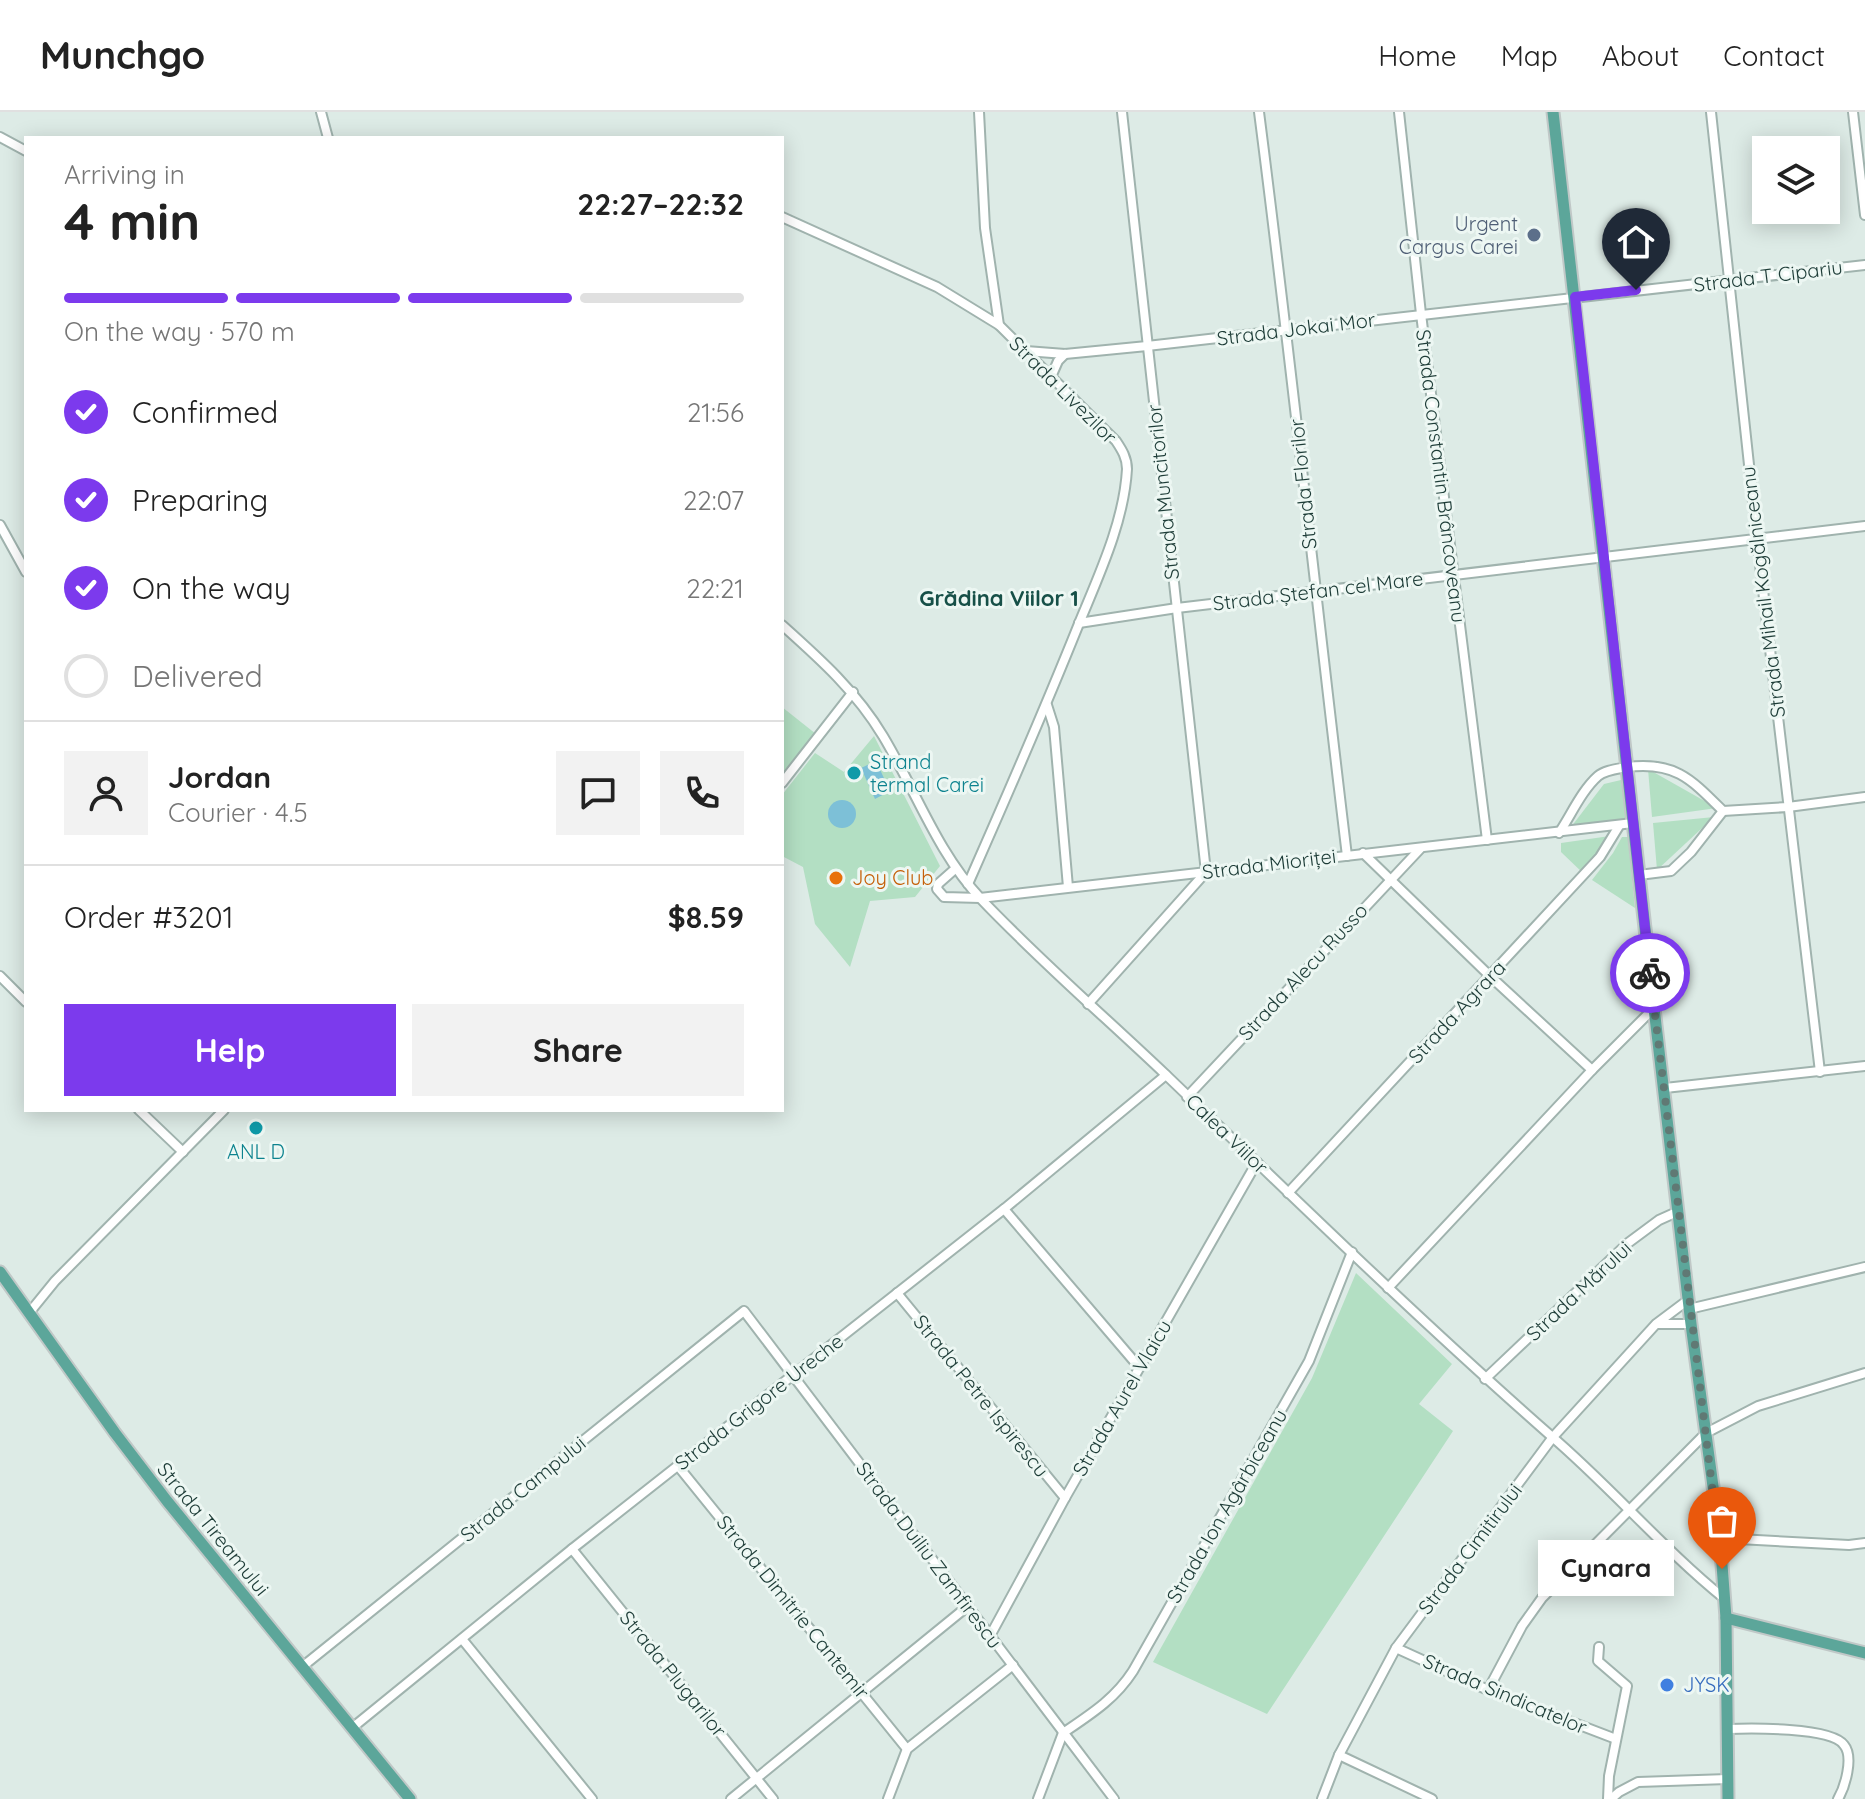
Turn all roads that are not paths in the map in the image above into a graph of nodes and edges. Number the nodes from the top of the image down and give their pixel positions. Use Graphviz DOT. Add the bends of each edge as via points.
graph roads {
  1 [pos="321,112"];
  2 [pos="979,112"];
  3 [pos="1122,112"];
  4 [pos="1259,112"];
  5 [pos="1399,112"];
  6 [pos="1553,112"];
  7 [pos="1711,112"];
  8 [pos="1853,112"];
  9 [pos="327,136"];
  10 [pos="0,137"];
  11 [pos="24,150"];
  12 [pos="1865,215"];
  13 [pos="784,218"];
  14 [pos="1865,265"];
  15 [pos="1728,281"];
  16 [pos="1575,297"];
  17 [pos="1421,314"];
  18 [pos="999,325"];
  19 [pos="1287,330"];
  20 [pos="1147,346"];
  21 [pos="1025,351"];
  22 [pos="1065,354"];
  23 [pos="1051,377"];
  24 [pos="0,525"];
  25 [pos="1865,526"];
  26 [pos="1757,539"];
  27 [pos="1605,559"];
  28 [pos="24,568"];
  29 [pos="1454,575"];
  30 [pos="1315,592"];
  31 [pos="1177,608"];
  32 [pos="1079,623"];
  33 [pos="784,627"];
  34 [pos="853,692"];
  35 [pos="1047,704"];
  36 [pos="1627,767"];
  37 [pos="784,780"];
  38 [pos="1865,797"];
  39 [pos="1788,807"];
  40 [pos="1723,811"];
  41 [pos="1633,823"];
  42 [pos="1619,826"];
  43 [pos="1559,833"];
  44 [pos="1487,840"];
  45 [pos="1420,848"];
  46 [pos="1363,853"];
  47 [pos="1347,856"];
  48 [pos="955,869"];
  49 [pos="1206,872"];
  50 [pos="1639,875"];
  51 [pos="1389,880"];
  52 [pos="968,884"];
  53 [pos="1068,887"];
  54 [pos="980,898"];
  55 [pos="0,976"];
  56 [pos="1491,977"];
  57 [pos="24,1000"];
  58 [pos="1088,1004"];
  59 [pos="1654,1008"];
  60 [pos="1865,1066"];
  61 [pos="1592,1070"];
  62 [pos="1820,1072"];
  63 [pos="1166,1075"];
  64 [pos="1665,1088"];
  65 [pos="1187,1097"];
  66 [pos="141,1112"];
  67 [pos="222,1112"];
  68 [pos="183,1152"];
  69 [pos="1257,1162"];
  70 [pos="1288,1193"];
  71 [pos="1004,1209"];
  72 [pos="1679,1211"];
  73 [pos="1352,1252"];
  74 [pos="1865,1267"];
  75 [pos="0,1272"];
  76 [pos="1388,1288"];
  77 [pos="897,1293"];
  78 [pos="1689,1305"];
  79 [pos="744,1311"];
  80 [pos="29,1313"];
  81 [pos="1656,1324"];
  82 [pos="1691,1324"];
  83 [pos="1139,1367"];
  84 [pos="1865,1373"];
  85 [pos="794,1376"];
  86 [pos="1485,1379"];
  87 [pos="1706,1433"];
  88 [pos="1553,1437"];
  89 [pos="678,1466"];
  90 [pos="1065,1498"];
  91 [pos="1629,1509"];
  92 [pos="1720,1538"];
  93 [pos="1865,1543"];
  94 [pos="572,1549"];
  95 [pos="1725,1599"];
  96 [pos="968,1606"];
  97 [pos="1726,1618"];
  98 [pos="990,1636"];
  99 [pos="462,1639"];
  100 [pos="1599,1647"];
  101 [pos="1396,1648"];
  102 [pos="1865,1653"];
  103 [pos="1013,1665"];
  104 [pos="302,1667"];
  105 [pos="862,1690"];
  106 [pos="1488,1690"];
  107 [pos="352,1728"];
  108 [pos="1728,1729"];
  109 [pos="1063,1733"];
  110 [pos="1616,1739"];
  111 [pos="907,1749"];
  112 [pos="1339,1755"];
  113 [pos="756,1778"];
  114 [pos="1728,1779"];
  115 [pos="410,1799"];
  116 [pos="592,1799"];
  117 [pos="731,1799"];
  118 [pos="773,1799"];
  119 [pos="888,1799"];
  120 [pos="1038,1799"];
  121 [pos="1114,1799"];
  122 [pos="1322,1799"];
  123 [pos="1432,1799"];
  124 [pos="1610,1799"];
  125 [pos="1728,1799"];
  126 [pos="1838,1799"];
  1 -- 9 [label="street"];
  2 -- 18 [label="street, Strada Livezilor" via="985,228"];
  3 -- 20 [label="street, Strada Muncitorilor"];
  4 -- 19 [label="street, Strada Florilor"];
  5 -- 17 [label="street, Strada Constantin Brâncoveanu"];
  6 -- 16 [label="main road"];
  7 -- 15 [label="street, Strada Mihail Kogălniceanu"];
  8 -- 12 [label="street"];
  10 -- 11 [label="street"];
  13 -- 18 [label="street" via="937,287"];
  14 -- 15 [label="street, Strada T Cipariu"];
  15 -- 16 [label="street, Strada T Cipariu"];
  15 -- 26 [label="street, Strada Mihail Kogălniceanu"];
  16 -- 17 [label="street, Strada Jokai Mor"];
  16 -- 27 [label="main road"];
  17 -- 19 [label="street, Strada Jokai Mor"];
  17 -- 29 [label="street, Strada Constantin Brâncoveanu"];
  18 -- 21 [label="street, Strada Livezilor"];
  19 -- 20 [label="street, Strada Jokai Mor"];
  19 -- 30 [label="street, Strada Florilor"];
  20 -- 22 [label="street, Strada Jokai Mor"];
  20 -- 31 [label="street, Strada Muncitorilor"];
  21 -- 22 [label="street, Strada Jokai Mor"];
  21 -- 23 [label="street, Strada Livezilor"];
  22 -- 23 [label="street"];
  23 -- 32 [label="street, Strada Livezilor" via="1116,441 1127,466 1101,568"];
  24 -- 28 [label="street"];
  25 -- 26 [label="street, Strada Ștefan cel Mare"];
  26 -- 27 [label="street, Strada Ștefan cel Mare"];
  26 -- 39 [label="street, Strada Mihail Kogălniceanu"];
  27 -- 29 [label="street, Strada Ștefan cel Mare"];
  27 -- 36 [label="main road"];
  29 -- 30 [label="street, Strada Ștefan cel Mare"];
  29 -- 44 [label="street, Strada Constantin Brâncoveanu"];
  30 -- 31 [label="street, Strada Ștefan cel Mare"];
  30 -- 47 [label="street, Strada Florilor"];
  31 -- 32 [label="street, Strada Ștefan cel Mare"];
  31 -- 49 [label="street, Strada Muncitorilor"];
  32 -- 35 [label="street, Strada Livezilor"];
  33 -- 34 [label="street, Calea Viilor"];
  34 -- 37 [label="street"];
  34 -- 48 [label="street, Calea Viilor"];
  35 -- 52 [label="street, Strada Livezilor"];
  35 -- 53 [label="street" via="1054,727"];
  36 -- 40 [label="street" via="1667,767"];
  36 -- 41 [label="main road"];
  36 -- 43 [label="street" via="1595,779"];
  38 -- 39 [label="street"];
  39 -- 40 [label="street"];
  39 -- 62 [label="street, Strada Mihail Kogălniceanu"];
  40 -- 50 [label="street" via="1671,871"];
  41 -- 42 [label="street, Strada Mioriței"];
  41 -- 50 [label="main road"];
  42 -- 43 [label="street, Strada Mioriței"];
  42 -- 56 [label="street, Strada Agrara" via="1600,857"];
  43 -- 44 [label="street, Strada Mioriței"];
  44 -- 45 [label="street, Strada Mioriței"];
  45 -- 46 [label="street, Strada Mioriței"];
  45 -- 51 [label="street, Strada Alecu Russo"];
  46 -- 47 [label="street, Strada Mioriței"];
  46 -- 51 [label="street"];
  47 -- 49 [label="street, Strada Mioriței"];
  48 -- 52 [label="street, Calea Viilor"];
  48 -- 54 [label="street, Strada Mioriței" via="938,884 940,894"];
  49 -- 53 [label="street, Strada Mioriței"];
  49 -- 58 [label="street"];
  50 -- 59 [label="main road"];
  51 -- 56 [label="street"];
  51 -- 65 [label="street, Strada Alecu Russo"];
  52 -- 54 [label="street, Calea Viilor"];
  53 -- 54 [label="street, Strada Mioriței"];
  54 -- 58 [label="street, Calea Viilor"];
  55 -- 57 [label="street"];
  56 -- 61 [label="street"];
  56 -- 70 [label="street, Strada Agrara"];
  58 -- 63 [label="street, Calea Viilor"];
  59 -- 61 [label="street"];
  59 -- 64 [label="main road"];
  60 -- 62 [label="street"];
  61 -- 76 [label="street"];
  62 -- 64 [label="street"];
  63 -- 65 [label="street, Calea Viilor"];
  63 -- 71 [label="street, Strada Grigore Ureche"];
  64 -- 72 [label="main road"];
  65 -- 69 [label="street, Calea Viilor"];
  66 -- 68 [label="street"];
  67 -- 68 [label="street"];
  68 -- 80 [label="street"];
  69 -- 70 [label="street, Calea Viilor"];
  69 -- 83 [label="street, Strada Aurel Vlaicu"];
  70 -- 73 [label="street, Calea Viilor"];
  71 -- 77 [label="street, Strada Grigore Ureche"];
  71 -- 83 [label="street"];
  72 -- 78 [label="main road"];
  72 -- 86 [label="street, Strada Mărului" via="1628,1243"];
  73 -- 76 [label="street, Calea Viilor"];
  73 -- 109 [label="street, Strada Ion Agârbiceanu" via="1309,1361 1121,1691"];
  74 -- 78 [label="street"];
  75 -- 80 [label="main road, Strada Tireamului"];
  76 -- 86 [label="street, Calea Viilor"];
  77 -- 85 [label="street, Strada Grigore Ureche"];
  77 -- 90 [label="street, Strada Petre Ispirescu"];
  78 -- 81 [label="street, Strada Cimitirului"];
  78 -- 82 [label="main road"];
  79 -- 85 [label="street, Strada Duiliu Zamfirescu"];
  79 -- 104 [label="street, Strada Campului"];
  80 -- 104 [label="main road, Strada Tireamului" via="115,1433"];
  81 -- 82 [label="street"];
  81 -- 88 [label="street, Strada Cimitirului"];
  82 -- 87 [label="main road"];
  83 -- 90 [label="street, Strada Aurel Vlaicu"];
  84 -- 87 [label="street" via="1758,1406"];
  85 -- 89 [label="street, Strada Grigore Ureche"];
  85 -- 96 [label="street, Strada Duiliu Zamfirescu"];
  86 -- 88 [label="street, Calea Viilor"];
  87 -- 91 [label="street"];
  87 -- 92 [label="main road"];
  88 -- 91 [label="street, Calea Viilor"];
  88 -- 101 [label="street, Strada Cimitirului"];
  89 -- 94 [label="street, Strada Grigore Ureche"];
  89 -- 105 [label="street, Strada Dimitrie Cantemir"];
  90 -- 98 [label="street, Strada Aurel Vlaicu"];
  91 -- 95 [label="street, Calea Viilor"];
  91 -- 106 [label="street" via="1542,1598"];
  92 -- 93 [label="street"];
  92 -- 95 [label="main road"];
  94 -- 99 [label="street, Strada Grigore Ureche"];
  94 -- 113 [label="street, Strada Plugarilor"];
  95 -- 97 [label="main road"];
  96 -- 98 [label="street, Strada Duiliu Zamfirescu"];
  96 -- 105 [label="street"];
  97 -- 102 [label="main road"];
  97 -- 108 [label="main road"];
  98 -- 103 [label="street, Strada Duiliu Zamfirescu"];
  99 -- 107 [label="street, Strada Grigore Ureche"];
  99 -- 116 [label="street"];
  100 -- 110 [label="street, Strada Sindicatelor" via="1598,1661 1627,1686"];
  101 -- 106 [label="street, Strada Sindicatelor"];
  101 -- 112 [label="street, Strada Cimitirului"];
  103 -- 109 [label="street, Strada Duiliu Zamfirescu"];
  103 -- 111 [label="street"];
  104 -- 107 [label="main road, Strada Tireamului"];
  105 -- 111 [label="street, Strada Dimitrie Cantemir"];
  105 -- 113 [label="street"];
  106 -- 110 [label="street, Strada Sindicatelor"];
  107 -- 115 [label="main road, Strada Tireamului"];
  108 -- 114 [label="main road"];
  108 -- 126 [label="street" via="1766,1727 1841,1741 1847,1755 1844,1790"];
  109 -- 120 [label="street"];
  109 -- 121 [label="street, Strada Duiliu Zamfirescu"];
  110 -- 124 [label="street, Strada Sindicatelor"];
  111 -- 119 [label="street"];
  112 -- 122 [label="street, Strada Cimitirului"];
  112 -- 123 [label="street"];
  113 -- 117 [label="street"];
  113 -- 118 [label="street, Strada Plugarilor"];
  114 -- 124 [label="street" via="1638,1782"];
  114 -- 125 [label="main road"];
}
